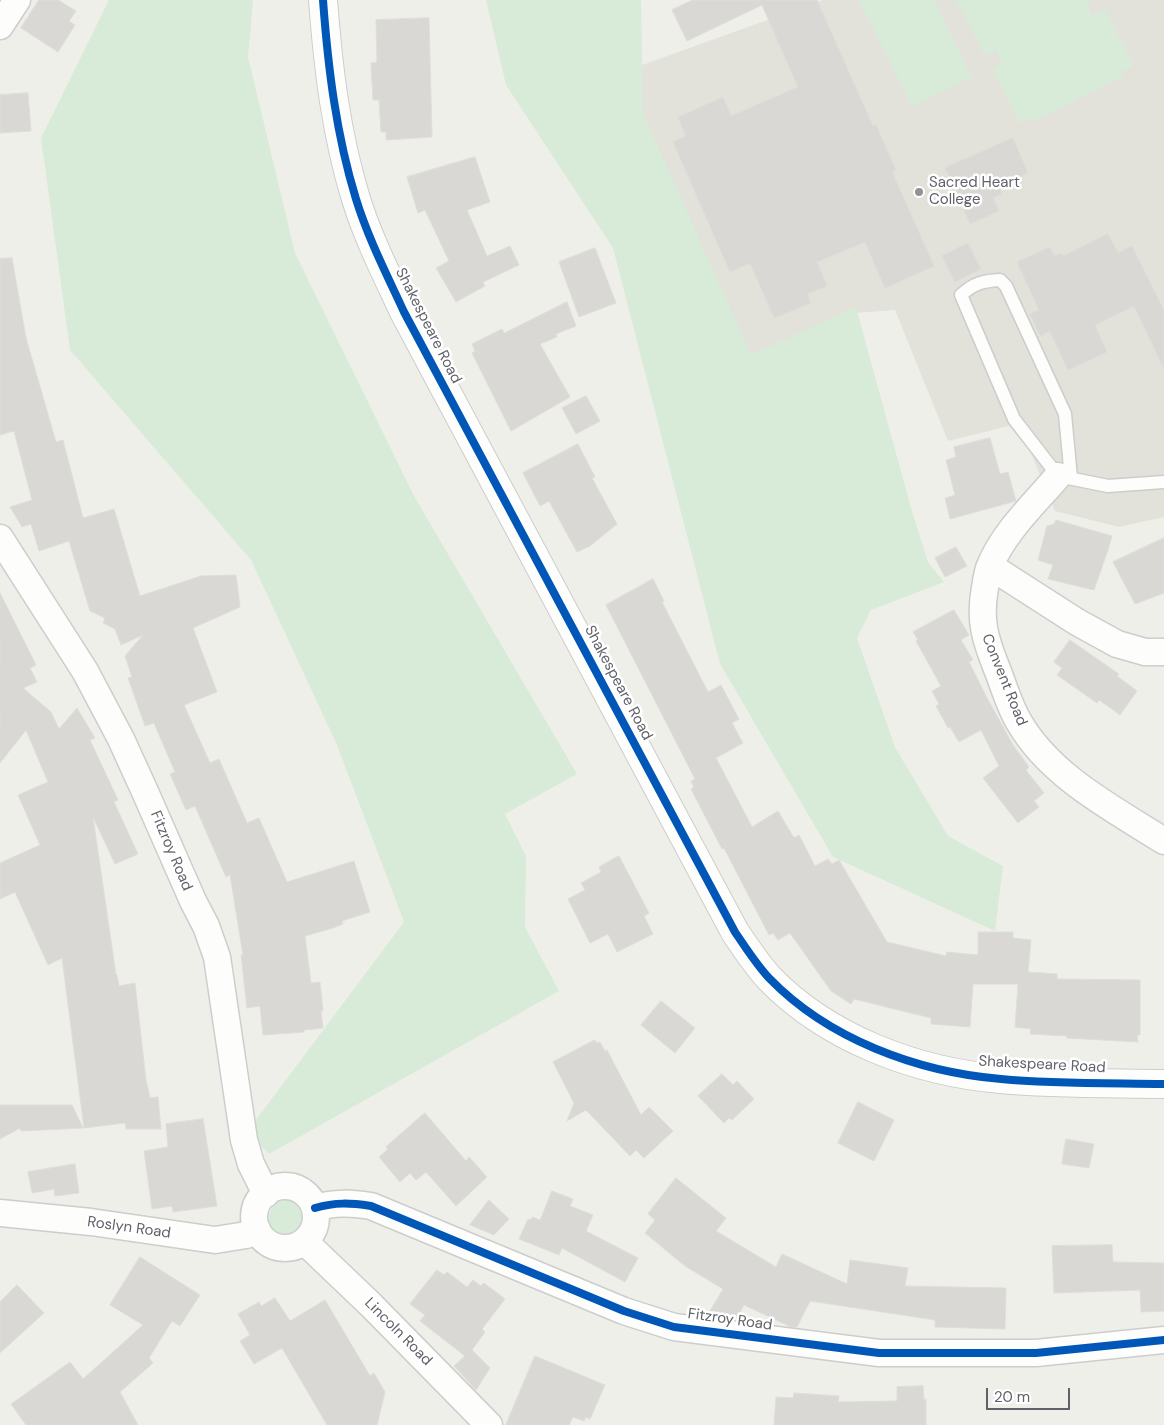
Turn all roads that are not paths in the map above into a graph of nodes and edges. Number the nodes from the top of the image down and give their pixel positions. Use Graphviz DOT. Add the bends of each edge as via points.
graph roads {
  1 [pos="17,0"];
  2 [pos="323,0"];
  3 [pos="0,26"];
  4 [pos="1065,477"];
  5 [pos="1164,482"];
  6 [pos="0,538"];
  7 [pos="989,568"];
  8 [pos="1164,652"];
  9 [pos="1164,841"];
  10 [pos="1164,1084"];
  11 [pos="266,1194"];
  12 [pos="315,1208"];
  13 [pos="0,1213"];
  14 [pos="257,1229"];
  15 [pos="305,1242"];
  16 [pos="1164,1340"];
  17 [pos="489,1425"];
  1 -- 3 [label="street"];
  2 -- 10 [label="street, Shakespeare Road" via="330,81 345,159 371,242 413,329 751,956 769,978 798,1004 833,1028 913,1063 1000,1080"];
  4 -- 4 [label="lane" via="1014,419 961,295 970,286 986,280 1000,280 1006,286 1064,414"];
  4 -- 5 [label="lane" via="1108,486"];
  4 -- 7 [label="street, Convent Road" via="1012,530 996,551"];
  6 -- 11 [label="street, Fitzroy Road" via="85,670 121,739 206,926 217,956 244,1140 251,1164"];
  7 -- 8 [label="street" via="1118,644 1145,652"];
  7 -- 9 [label="street, Convent Road" via="981,618 986,641 1018,721 1048,760 1084,790"];
  11 -- 12 [label="street" via="282,1187 293,1187 311,1199"];
  11 -- 14 [label="street" via="255,1210"];
  12 -- 15 [label="street" via="315,1226"];
  12 -- 16 [label="street, Fitzroy Road" via="352,1203 371,1206 624,1311 674,1327 879,1353 1036,1353"];
  13 -- 14 [label="street, Roslyn Road" via="215,1240 246,1235"];
  14 -- 15 [label="street" via="269,1244 278,1247 287,1248"];
  15 -- 17 [label="street, Lincoln Road"];
}
